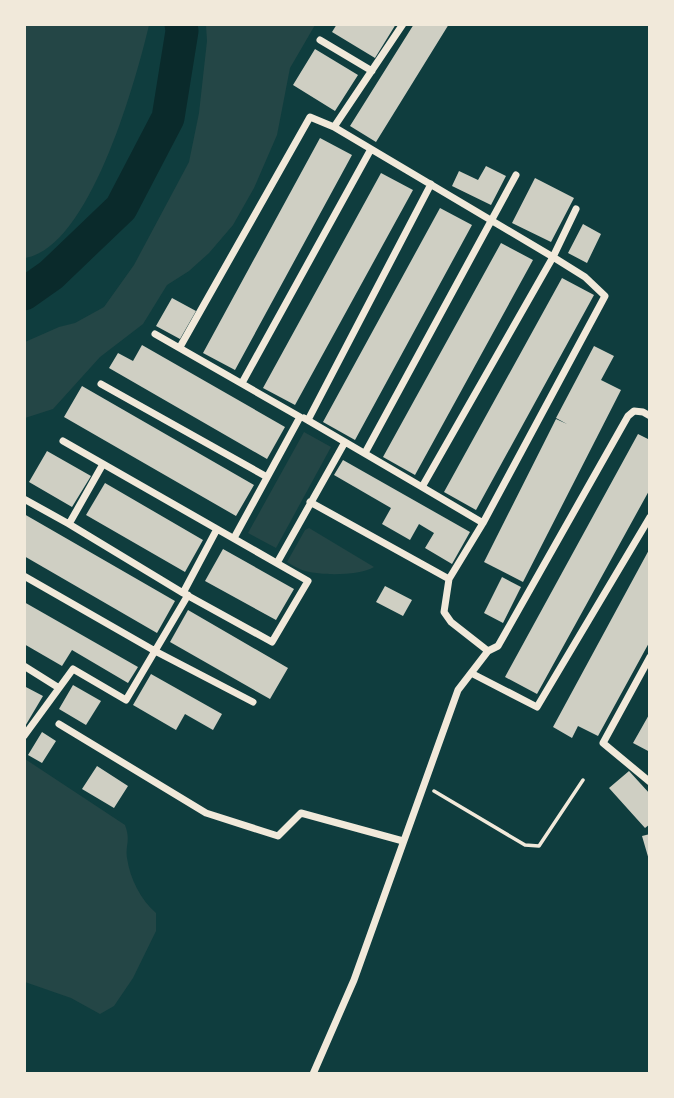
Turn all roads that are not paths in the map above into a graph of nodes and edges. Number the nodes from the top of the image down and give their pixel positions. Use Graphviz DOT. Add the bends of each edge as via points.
graph roads {
  1 [pos="403,24"];
  2 [pos="320,40"];
  3 [pos="372,71"];
  4 [pos="334,127"];
  5 [pos="371,149"];
  6 [pos="516,175"];
  7 [pos="431,184"];
  8 [pos="576,209"];
  9 [pos="492,221"];
  10 [pos="552,257"];
  11 [pos="155,334"];
  12 [pos="180,347"];
  13 [pos="242,383"];
  14 [pos="101,384"];
  15 [pos="649,416"];
  16 [pos="304,418"];
  17 [pos="63,441"];
  18 [pos="345,442"];
  19 [pos="365,453"];
  20 [pos="103,464"];
  21 [pos="267,477"];
  22 [pos="422,487"];
  23 [pos="24,499"];
  24 [pos="310,502"];
  25 [pos="649,517"];
  26 [pos="483,523"];
  27 [pos="69,524"];
  28 [pos="217,529"];
  29 [pos="234,538"];
  30 [pos="276,562"];
  31 [pos="24,576"];
  32 [pos="449,579"];
  33 [pos="186,594"];
  34 [pos="155,651"];
  35 [pos="488,651"];
  36 [pos="649,657"];
  37 [pos="24,666"];
  38 [pos="471,673"];
  39 [pos="60,688"];
  40 [pos="253,702"];
  41 [pos="59,724"];
  42 [pos="24,736"];
  43 [pos="649,782"];
  44 [pos="404,841"];
  45 [pos="313,1073"];
  1 -- 3 [label="street"];
  2 -- 3 [label="street"];
  3 -- 4 [label="street"];
  4 -- 5 [label="street"];
  4 -- 12 [label="street" via="310,117"];
  5 -- 7 [label="street"];
  5 -- 13 [label="street"];
  6 -- 9 [label="street"];
  7 -- 9 [label="street"];
  7 -- 16 [label="street"];
  8 -- 10 [label="street"];
  9 -- 10 [label="street"];
  9 -- 19 [label="street"];
  10 -- 22 [label="street"];
  10 -- 26 [label="street" via="605,296"];
  11 -- 12 [label="street"];
  12 -- 13 [label="street"];
  13 -- 16 [label="street"];
  14 -- 21 [label="street"];
  15 -- 35 [label="street" via="634,411 628,416 498,646"];
  16 -- 18 [label="street"];
  16 -- 21 [label="street"];
  17 -- 20 [label="street"];
  18 -- 19 [label="street"];
  18 -- 24 [label="street"];
  19 -- 22 [label="street"];
  20 -- 27 [label="street"];
  20 -- 28 [label="street"];
  21 -- 29 [label="street"];
  22 -- 26 [label="street"];
  23 -- 27 [label="street"];
  24 -- 30 [label="street"];
  24 -- 32 [label="street"];
  25 -- 38 [label="street" via="537,707"];
  26 -- 32 [label="street"];
  27 -- 33 [label="street"];
  28 -- 29 [label="street"];
  28 -- 33 [label="street"];
  29 -- 30 [label="street"];
  30 -- 33 [label="street" via="308,580 272,642"];
  31 -- 34 [label="street"];
  32 -- 35 [label="street" via="444,612"];
  33 -- 34 [label="street"];
  34 -- 39 [label="street" via="126,700 73,669"];
  34 -- 40 [label="street"];
  35 -- 38 [label="street"];
  36 -- 43 [label="street" via="603,743"];
  37 -- 39 [label="street"];
  38 -- 44 [label="street" via="458,690"];
  39 -- 42 [label="street"];
  41 -- 44 [label="street" via="206,813 278,836 301,813"];
  44 -- 45 [label="street" via="354,980"];
}
